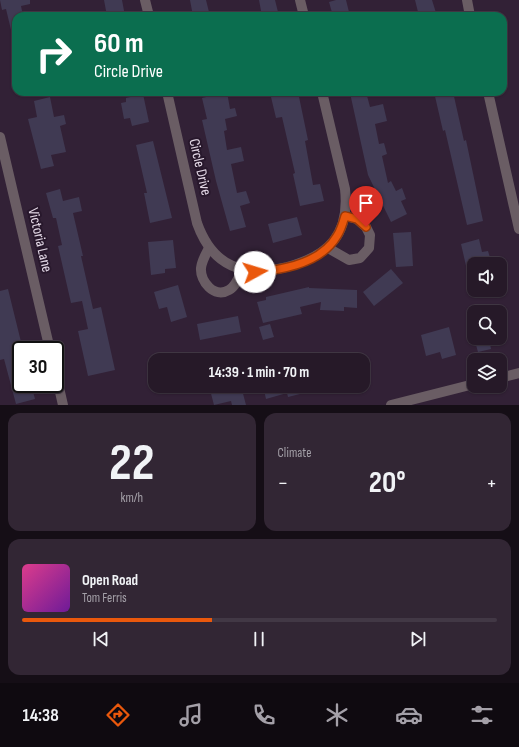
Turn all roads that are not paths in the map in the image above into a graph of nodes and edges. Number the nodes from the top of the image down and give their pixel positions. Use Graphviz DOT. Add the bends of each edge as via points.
graph roads {
  1 [pos="145,0"];
  2 [pos="300,0"];
  3 [pos="467,0"];
  4 [pos="148,12"];
  5 [pos="303,12"];
  6 [pos="469,12"];
  7 [pos="167,96"];
  8 [pos="323,96"];
  9 [pos="489,96"];
  10 [pos="0,136"];
  11 [pos="345,216"];
  12 [pos="519,229"];
  13 [pos="209,248"];
  14 [pos="328,248"];
  15 [pos="242,270"];
  16 [pos="48,341"];
  17 [pos="519,373"];
  18 [pos="507,376"];
  19 [pos="467,386"];
  20 [pos="60,393"];
  21 [pos="63,405"];
  22 [pos="391,405"];
  1 -- 4 [label="street"];
  2 -- 5 [label="street"];
  3 -- 6 [label="street"];
  7 -- 13 [label="street, Circle Drive" via="197,223"];
  8 -- 11 [label="street, Circle Drive" via="344,189"];
  9 -- 12 [label="street"];
  10 -- 16 [label="street, Victoria Lane"];
  11 -- 14 [label="street, Circle Drive" via="337,236"];
  11 -- 14 [label="street" via="357,219 366,227 370,235 369,248 360,258 350,260"];
  13 -- 15 [label="street, Circle Drive" via="226,263"];
  13 -- 15 [label="street" via="201,268 202,279 209,289 228,291 238,280"];
  14 -- 15 [label="street, Circle Drive" via="299,264 269,271"];
  17 -- 18 [label="street"];
  19 -- 22 [label="street"];
  20 -- 21 [label="street"];
}
